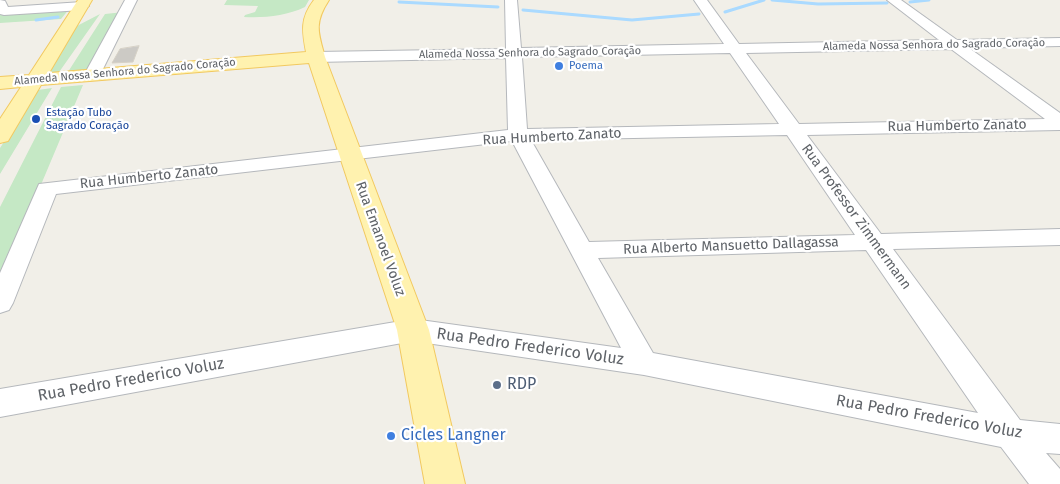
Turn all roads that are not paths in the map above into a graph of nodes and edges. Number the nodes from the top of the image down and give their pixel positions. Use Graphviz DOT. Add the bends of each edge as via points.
graph roads {
  1 [pos="131,0"];
  2 [pos="322,0"];
  3 [pos="511,0"];
  4 [pos="700,0"];
  5 [pos="893,0"];
  6 [pos="83,3"];
  7 [pos="2,8"];
  8 [pos="1060,42"];
  9 [pos="954,44"];
  10 [pos="735,48"];
  11 [pos="514,53"];
  12 [pos="316,57"];
  13 [pos="92,75"];
  14 [pos="37,80"];
  15 [pos="0,82"];
  16 [pos="1060,123"];
  17 [pos="793,130"];
  18 [pos="0,136"];
  19 [pos="518,136"];
  20 [pos="350,155"];
  21 [pos="1060,237"];
  22 [pos="874,242"];
  23 [pos="582,250"];
  24 [pos="0,303"];
  25 [pos="413,330"];
  26 [pos="644,363"];
  27 [pos="0,403"];
  28 [pos="1011,434"];
  29 [pos="1060,439"];
  30 [pos="445,484"];
  31 [pos="1050,484"];
  1 -- 13 [label="street"];
  2 -- 12 [label="main road, Rua Emanoel Voluz" via="308,22"];
  3 -- 11 [label="street"];
  4 -- 10 [label="street, Rua Professor Zimmermann"];
  5 -- 9 [label="street"];
  6 -- 7 [label="street"];
  6 -- 14 [label="main road"];
  8 -- 9 [label="street, Alameda Nossa Senhora do Sagrado Coração"];
  9 -- 10 [label="street, Alameda Nossa Senhora do Sagrado Coração"];
  9 -- 16 [label="street"];
  10 -- 11 [label="street, Alameda Nossa Senhora do Sagrado Coração"];
  10 -- 17 [label="street, Rua Professor Zimmermann"];
  11 -- 12 [label="street, Alameda Nossa Senhora do Sagrado Coração"];
  11 -- 19 [label="street"];
  12 -- 13 [label="main road, Alameda Nossa Senhora do Sagrado Coração"];
  12 -- 20 [label="main road, Rua Emanoel Voluz"];
  13 -- 14 [label="main road, Alameda Nossa Senhora do Sagrado Coração"];
  14 -- 15 [label="main road, Alameda Nossa Senhora do Sagrado Coração"];
  14 -- 18 [label="main road"];
  16 -- 17 [label="street, Rua Humberto Zanato"];
  17 -- 19 [label="street, Rua Humberto Zanato"];
  17 -- 22 [label="street, Rua Professor Zimmermann"];
  19 -- 20 [label="street, Rua Humberto Zanato"];
  19 -- 23 [label="street"];
  20 -- 24 [label="street, Rua Humberto Zanato" via="47,189"];
  20 -- 25 [label="main road, Rua Emanoel Voluz"];
  21 -- 22 [label="street, Rua Alberto Mansuetto Dallagassa"];
  22 -- 23 [label="street, Rua Alberto Mansuetto Dallagassa"];
  22 -- 28 [label="street, Rua Professor Zimmermann"];
  23 -- 26 [label="street"];
  25 -- 26 [label="street, Rua Pedro Frederico Voluz"];
  25 -- 27 [label="street, Rua Pedro Frederico Voluz"];
  25 -- 30 [label="main road, Rua Emanoel Voluz"];
  26 -- 28 [label="street, Rua Pedro Frederico Voluz"];
  28 -- 29 [label="street, Rua Pedro Frederico Voluz"];
  28 -- 31 [label="street, Rua Professor Zimmermann"];
}
